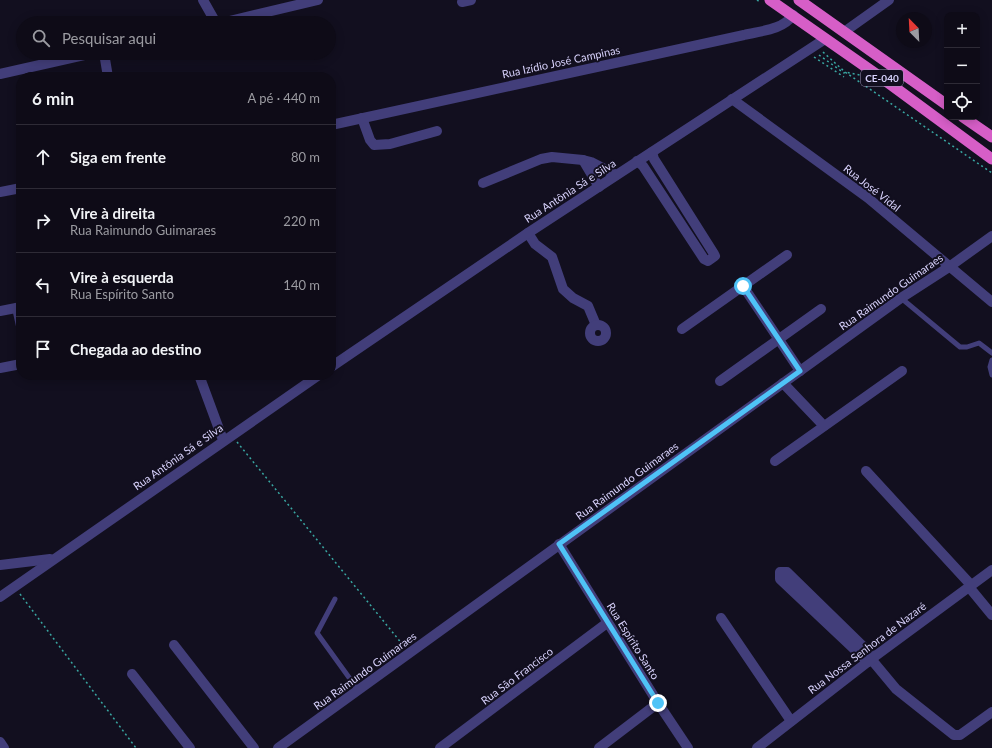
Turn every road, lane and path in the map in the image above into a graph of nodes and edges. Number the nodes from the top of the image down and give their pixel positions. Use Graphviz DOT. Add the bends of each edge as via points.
graph roads {
  1 [pos="203,0"];
  2 [pos="318,0"];
  3 [pos="757,0"];
  4 [pos="799,0"];
  5 [pos="890,0"];
  6 [pos="767,2"];
  7 [pos="212,16"];
  8 [pos="251,16"];
  9 [pos="793,16"];
  10 [pos="844,32"];
  11 [pos="825,39"];
  12 [pos="816,46"];
  13 [pos="62,60"];
  14 [pos="105,60"];
  15 [pos="107,72"];
  16 [pos="845,72"];
  17 [pos="0,74"];
  18 [pos="844,77"];
  19 [pos="732,99"];
  20 [pos="944,103"];
  21 [pos="362,118"];
  22 [pos="967,120"];
  23 [pos="336,124"];
  24 [pos="437,131"];
  25 [pos="992,137"];
  26 [pos="652,152"];
  27 [pos="992,159"];
  28 [pos="583,160"];
  29 [pos="637,161"];
  30 [pos="992,173"];
  31 [pos="616,175"];
  32 [pos="665,176"];
  33 [pos="482,183"];
  34 [pos="654,184"];
  35 [pos="599,187"];
  36 [pos="16,189"];
  37 [pos="0,192"];
  38 [pos="691,217"];
  39 [pos="681,224"];
  40 [pos="528,233"];
  41 [pos="992,236"];
  42 [pos="787,255"];
  43 [pos="949,267"];
  44 [pos="743,286"];
  45 [pos="902,298"];
  46 [pos="992,302"];
  47 [pos="16,308"];
  48 [pos="821,308"];
  49 [pos="0,311"];
  50 [pos="596,325"];
  51 [pos="682,329"];
  52 [pos="779,339"];
  53 [pos="992,352"];
  54 [pos="992,360"];
  55 [pos="336,364"];
  56 [pos="16,365"];
  57 [pos="0,368"];
  58 [pos="800,371"];
  59 [pos="902,371"];
  60 [pos="992,375"];
  61 [pos="201,380"];
  62 [pos="312,380"];
  63 [pos="720,381"];
  64 [pos="783,383"];
  65 [pos="824,426"];
  66 [pos="226,438"];
  67 [pos="775,461"];
  68 [pos="866,471"];
  69 [pos="559,544"];
  70 [pos="52,559"];
  71 [pos="0,565"];
  72 [pos="992,570"];
  73 [pos="793,585"];
  74 [pos="14,586"];
  75 [pos="970,586"];
  76 [pos="0,597"];
  77 [pos="335,599"];
  78 [pos="992,615"];
  79 [pos="721,618"];
  80 [pos="607,623"];
  81 [pos="174,645"];
  82 [pos="410,653"];
  83 [pos="871,659"];
  84 [pos="132,674"];
  85 [pos="358,690"];
  86 [pos="658,703"];
  87 [pos="992,712"];
  88 [pos="791,721"];
  89 [pos="0,742"];
  90 [pos="4,748"];
  91 [pos="136,748"];
  92 [pos="190,748"];
  93 [pos="254,748"];
  94 [pos="278,748"];
  95 [pos="440,748"];
  96 [pos="599,748"];
  97 [pos="688,748"];
  98 [pos="757,748"];
  1 -- 7 [label="street"];
  2 -- 8 [label="street"];
  3 -- 6 [label="path"];
  4 -- 10 [label="highway, CE-040"];
  5 -- 10 [label="street"];
  6 -- 9 [label="highway, CE-040"];
  9 -- 11 [label="highway, CE-040"];
  9 -- 21 [label="street, Rua Izídio José Campinas" via="788,22 757,32"];
  10 -- 20 [label="highway, CE-040"];
  11 -- 12 [label="street, Rua Antônia Sá e Silva"];
  11 -- 27 [label="highway, CE-040"];
  12 -- 16 [label="path"];
  12 -- 19 [label="street, Rua Antônia Sá e Silva"];
  13 -- 17 [label="street"];
  14 -- 15 [label="street"];
  16 -- 18 [label="path" via="815,52 812,56"];
  16 -- 30 [label="path"];
  19 -- 26 [label="street, Rua Antônia Sá e Silva"];
  19 -- 43 [label="street, Rua José Vidal" via="868,198"];
  21 -- 23 [label="street, Rua Izídio José Campinas"];
  21 -- 24 [label="street" via="374,145 390,144"];
  22 -- 25 [label="highway"];
  26 -- 29 [label="street, Rua Antônia Sá e Silva"];
  26 -- 32 [label="street"];
  28 -- 31 [label="street"];
  28 -- 33 [label="street" via="552,157 541,159"];
  28 -- 35 [label="street"];
  29 -- 31 [label="street, Rua Antônia Sá e Silva"];
  29 -- 34 [label="street"];
  31 -- 35 [label="street, Rua Antônia Sá e Silva"];
  32 -- 34 [label="street"];
  32 -- 38 [label="street"];
  34 -- 39 [label="street"];
  35 -- 40 [label="street, Rua Antônia Sá e Silva"];
  36 -- 37 [label="street"];
  38 -- 39 [label="street"];
  38 -- 39 [label="street" via="715,256 711,260 708,262 704,259"];
  40 -- 50 [label="street" via="535,244 552,257 563,289 588,306"];
  40 -- 55 [label="street, Rua Antônia Sá e Silva"];
  41 -- 43 [label="street, Rua Raimundo Guimaraes"];
  42 -- 44 [label="street"];
  43 -- 45 [label="street, Rua Raimundo Guimaraes"];
  43 -- 46 [label="street, Rua José Vidal"];
  44 -- 51 [label="street"];
  44 -- 52 [label="street"];
  45 -- 53 [label="lane" via="960,347 979,343"];
  45 -- 58 [label="street, Rua Raimundo Guimaraes"];
  47 -- 49 [label="street"];
  48 -- 52 [label="street"];
  52 -- 58 [label="street"];
  52 -- 63 [label="street"];
  54 -- 60 [label="lane"];
  56 -- 57 [label="street"];
  58 -- 64 [label="street, Rua Raimundo Guimaraes"];
  59 -- 65 [label="street"];
  61 -- 66 [label="street"];
  62 -- 66 [label="street, Rua Antônia Sá e Silva"];
  64 -- 65 [label="street"];
  64 -- 69 [label="street, Rua Raimundo Guimaraes"];
  65 -- 67 [label="street"];
  66 -- 70 [label="street, Rua Antônia Sá e Silva"];
  66 -- 82 [label="path"];
  68 -- 75 [label="street"];
  69 -- 80 [label="street, Rua Espírito Santo"];
  69 -- 82 [label="street, Rua Raimundo Guimaraes"];
  70 -- 71 [label="street, Rua Antônia Sá e Silva"];
  70 -- 74 [label="street, Rua Antônia Sá e Silva"];
  72 -- 75 [label="street, Rua Nossa Senhora de Nazaré"];
  73 -- 83 [label="street"];
  74 -- 76 [label="street, Rua Antônia Sá e Silva"];
  74 -- 91 [label="path"];
  75 -- 78 [label="street"];
  75 -- 83 [label="street, Rua Nossa Senhora de Nazaré"];
  77 -- 85 [label="lane" via="317,633"];
  79 -- 88 [label="street"];
  80 -- 86 [label="street, Rua Espírito Santo"];
  80 -- 95 [label="street, Rua São Francisco"];
  81 -- 93 [label="street"];
  82 -- 85 [label="street, Rua Raimundo Guimaraes"];
  83 -- 87 [label="street" via="896,689 954,735 960,735"];
  83 -- 88 [label="street, Rua Nossa Senhora de Nazaré"];
  84 -- 92 [label="street"];
  85 -- 94 [label="street, Rua Raimundo Guimaraes"];
  86 -- 96 [label="street"];
  86 -- 97 [label="street, Rua Espírito Santo"];
  88 -- 98 [label="street, Rua Nossa Senhora de Nazaré"];
  89 -- 90 [label="street"];
}
